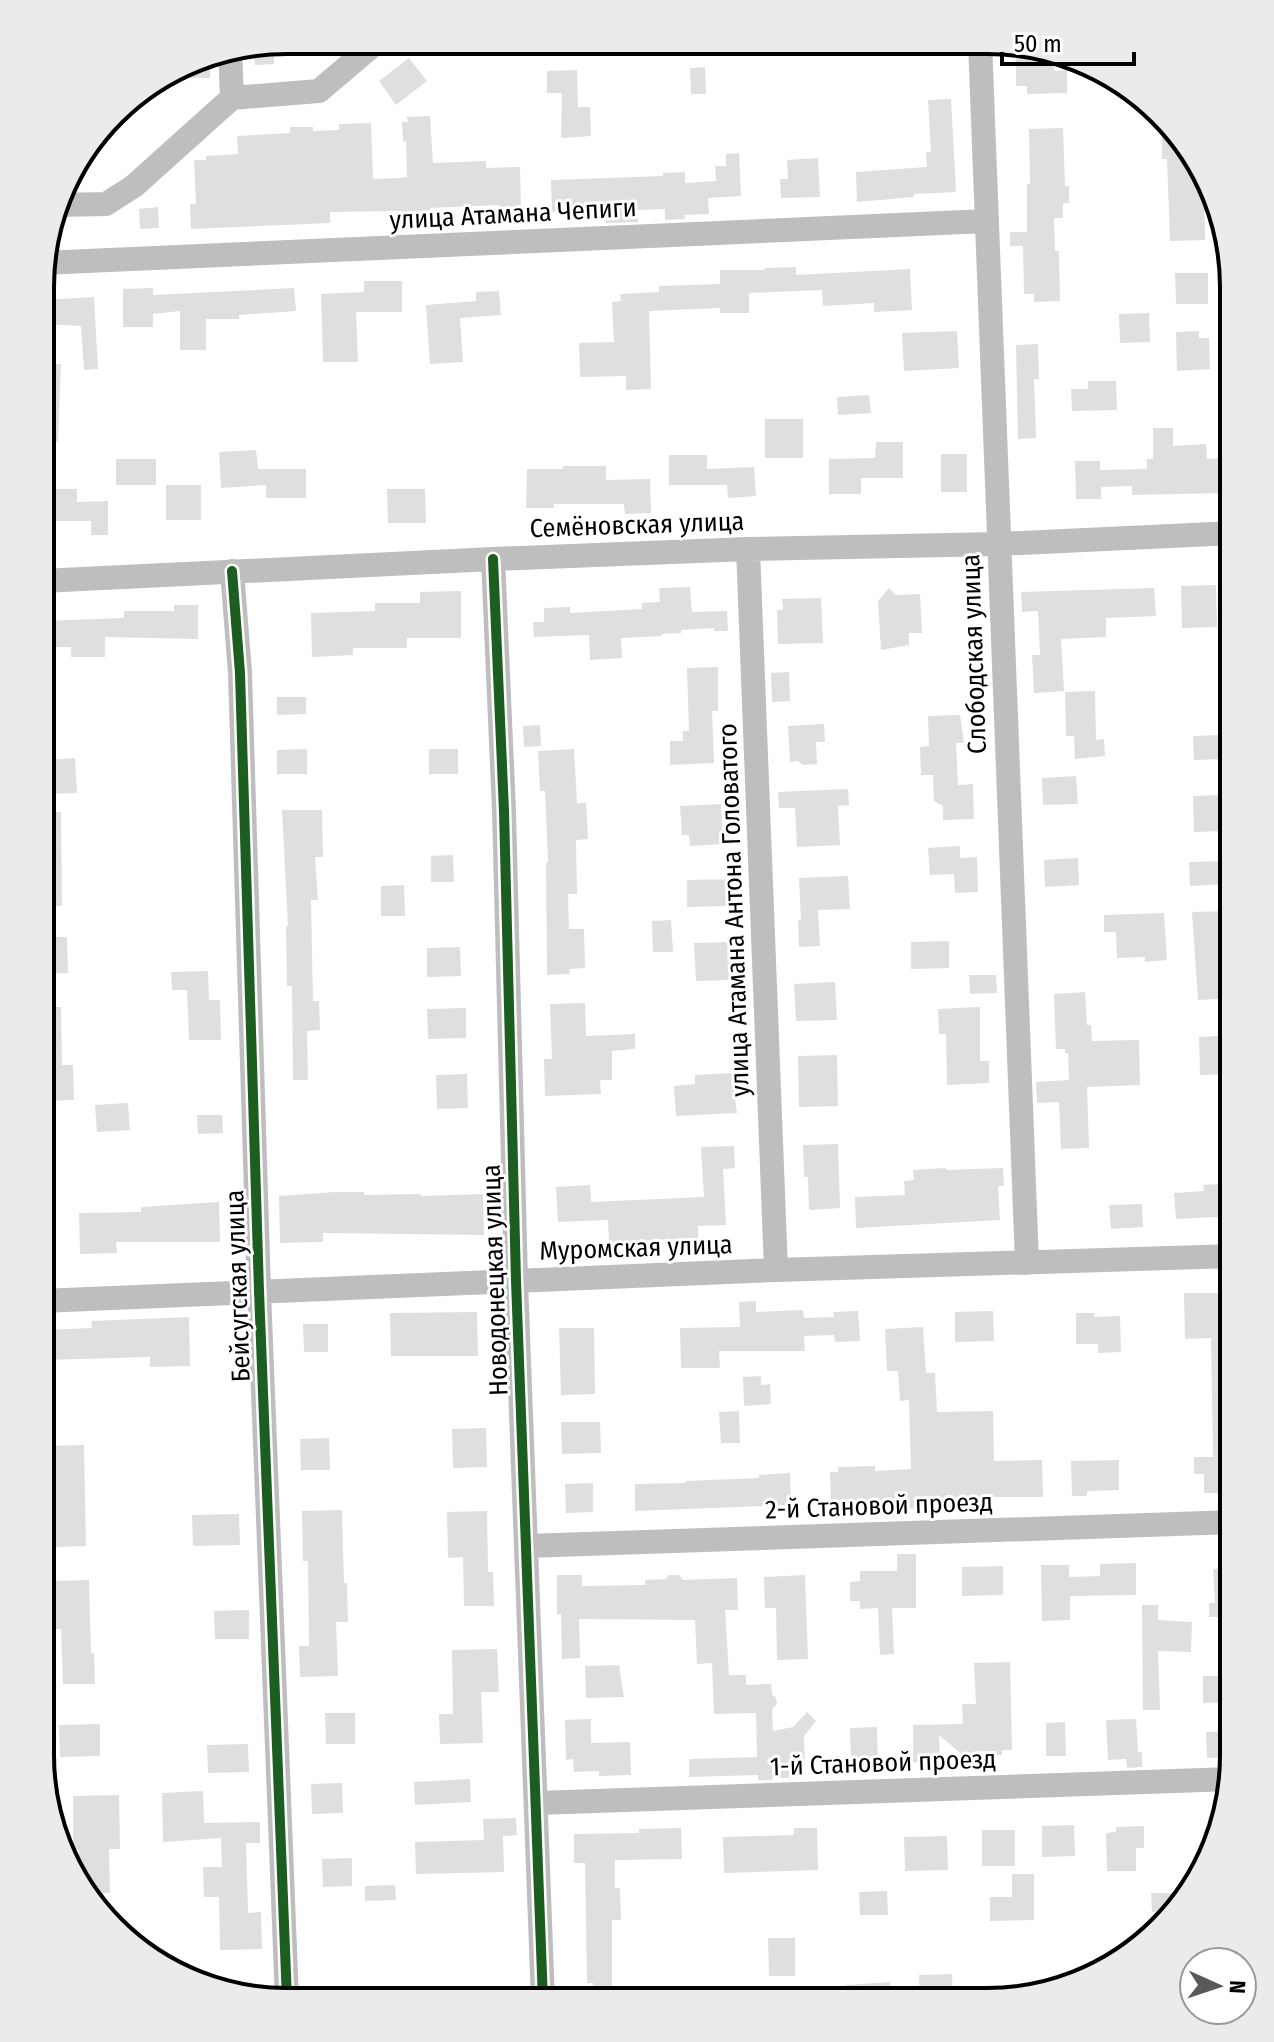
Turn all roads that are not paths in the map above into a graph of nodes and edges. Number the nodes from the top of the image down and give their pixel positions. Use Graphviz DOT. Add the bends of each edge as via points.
graph roads {
  1 [pos="363,54"];
  2 [pos="980,54"];
  3 [pos="230,61"];
  4 [pos="232,98"];
  5 [pos="69,205"];
  6 [pos="987,221"];
  7 [pos="56,262"];
  8 [pos="1220,534"];
  9 [pos="998,544"];
  10 [pos="748,549"];
  11 [pos="493,559"];
  12 [pos="232,571"];
  13 [pos="54,580"];
  14 [pos="1220,1256"];
  15 [pos="1027,1263"];
  16 [pos="776,1270"];
  17 [pos="516,1281"];
  18 [pos="259,1291"];
  19 [pos="54,1300"];
  20 [pos="1220,1522"];
  21 [pos="526,1546"];
  22 [pos="1219,1779"];
  23 [pos="537,1803"];
  24 [pos="287,1988"];
  25 [pos="543,1988"];
  1 -- 4 [label="street" via="319,91"];
  2 -- 6 [label="street, Слободская улица"];
  3 -- 4 [label="street"];
  4 -- 5 [label="street" via="134,186 106,204"];
  6 -- 7 [label="street, улица Атамана Чепиги"];
  6 -- 9 [label="street, Слободская улица"];
  8 -- 9 [label="street, Семёновская улица"];
  9 -- 10 [label="street, Семёновская улица"];
  9 -- 15 [label="street, Слободская улица"];
  10 -- 11 [label="street, Семёновская улица"];
  10 -- 16 [label="street, улица Атамана Антона Головатого"];
  11 -- 12 [label="street, Семёновская улица"];
  11 -- 17 [label="street, Новодонецкая улица"];
  12 -- 13 [label="street, Семёновская улица"];
  12 -- 18 [label="street, Бейсугская улица" via="240,673"];
  14 -- 15 [label="street, Муромская улица"];
  15 -- 16 [label="street, Муромская улица"];
  16 -- 17 [label="street, Муромская улица"];
  17 -- 18 [label="street, Муромская улица"];
  17 -- 21 [label="street, Новодонецкая улица"];
  18 -- 19 [label="street, Муромская улица"];
  18 -- 24 [label="street, Бейсугская улица"];
  20 -- 21 [label="street, 2-й Становой проезд"];
  21 -- 23 [label="street, Новодонецкая улица"];
  22 -- 23 [label="street, 1-й Становой проезд"];
  23 -- 25 [label="street, Новодонецкая улица"];
}
